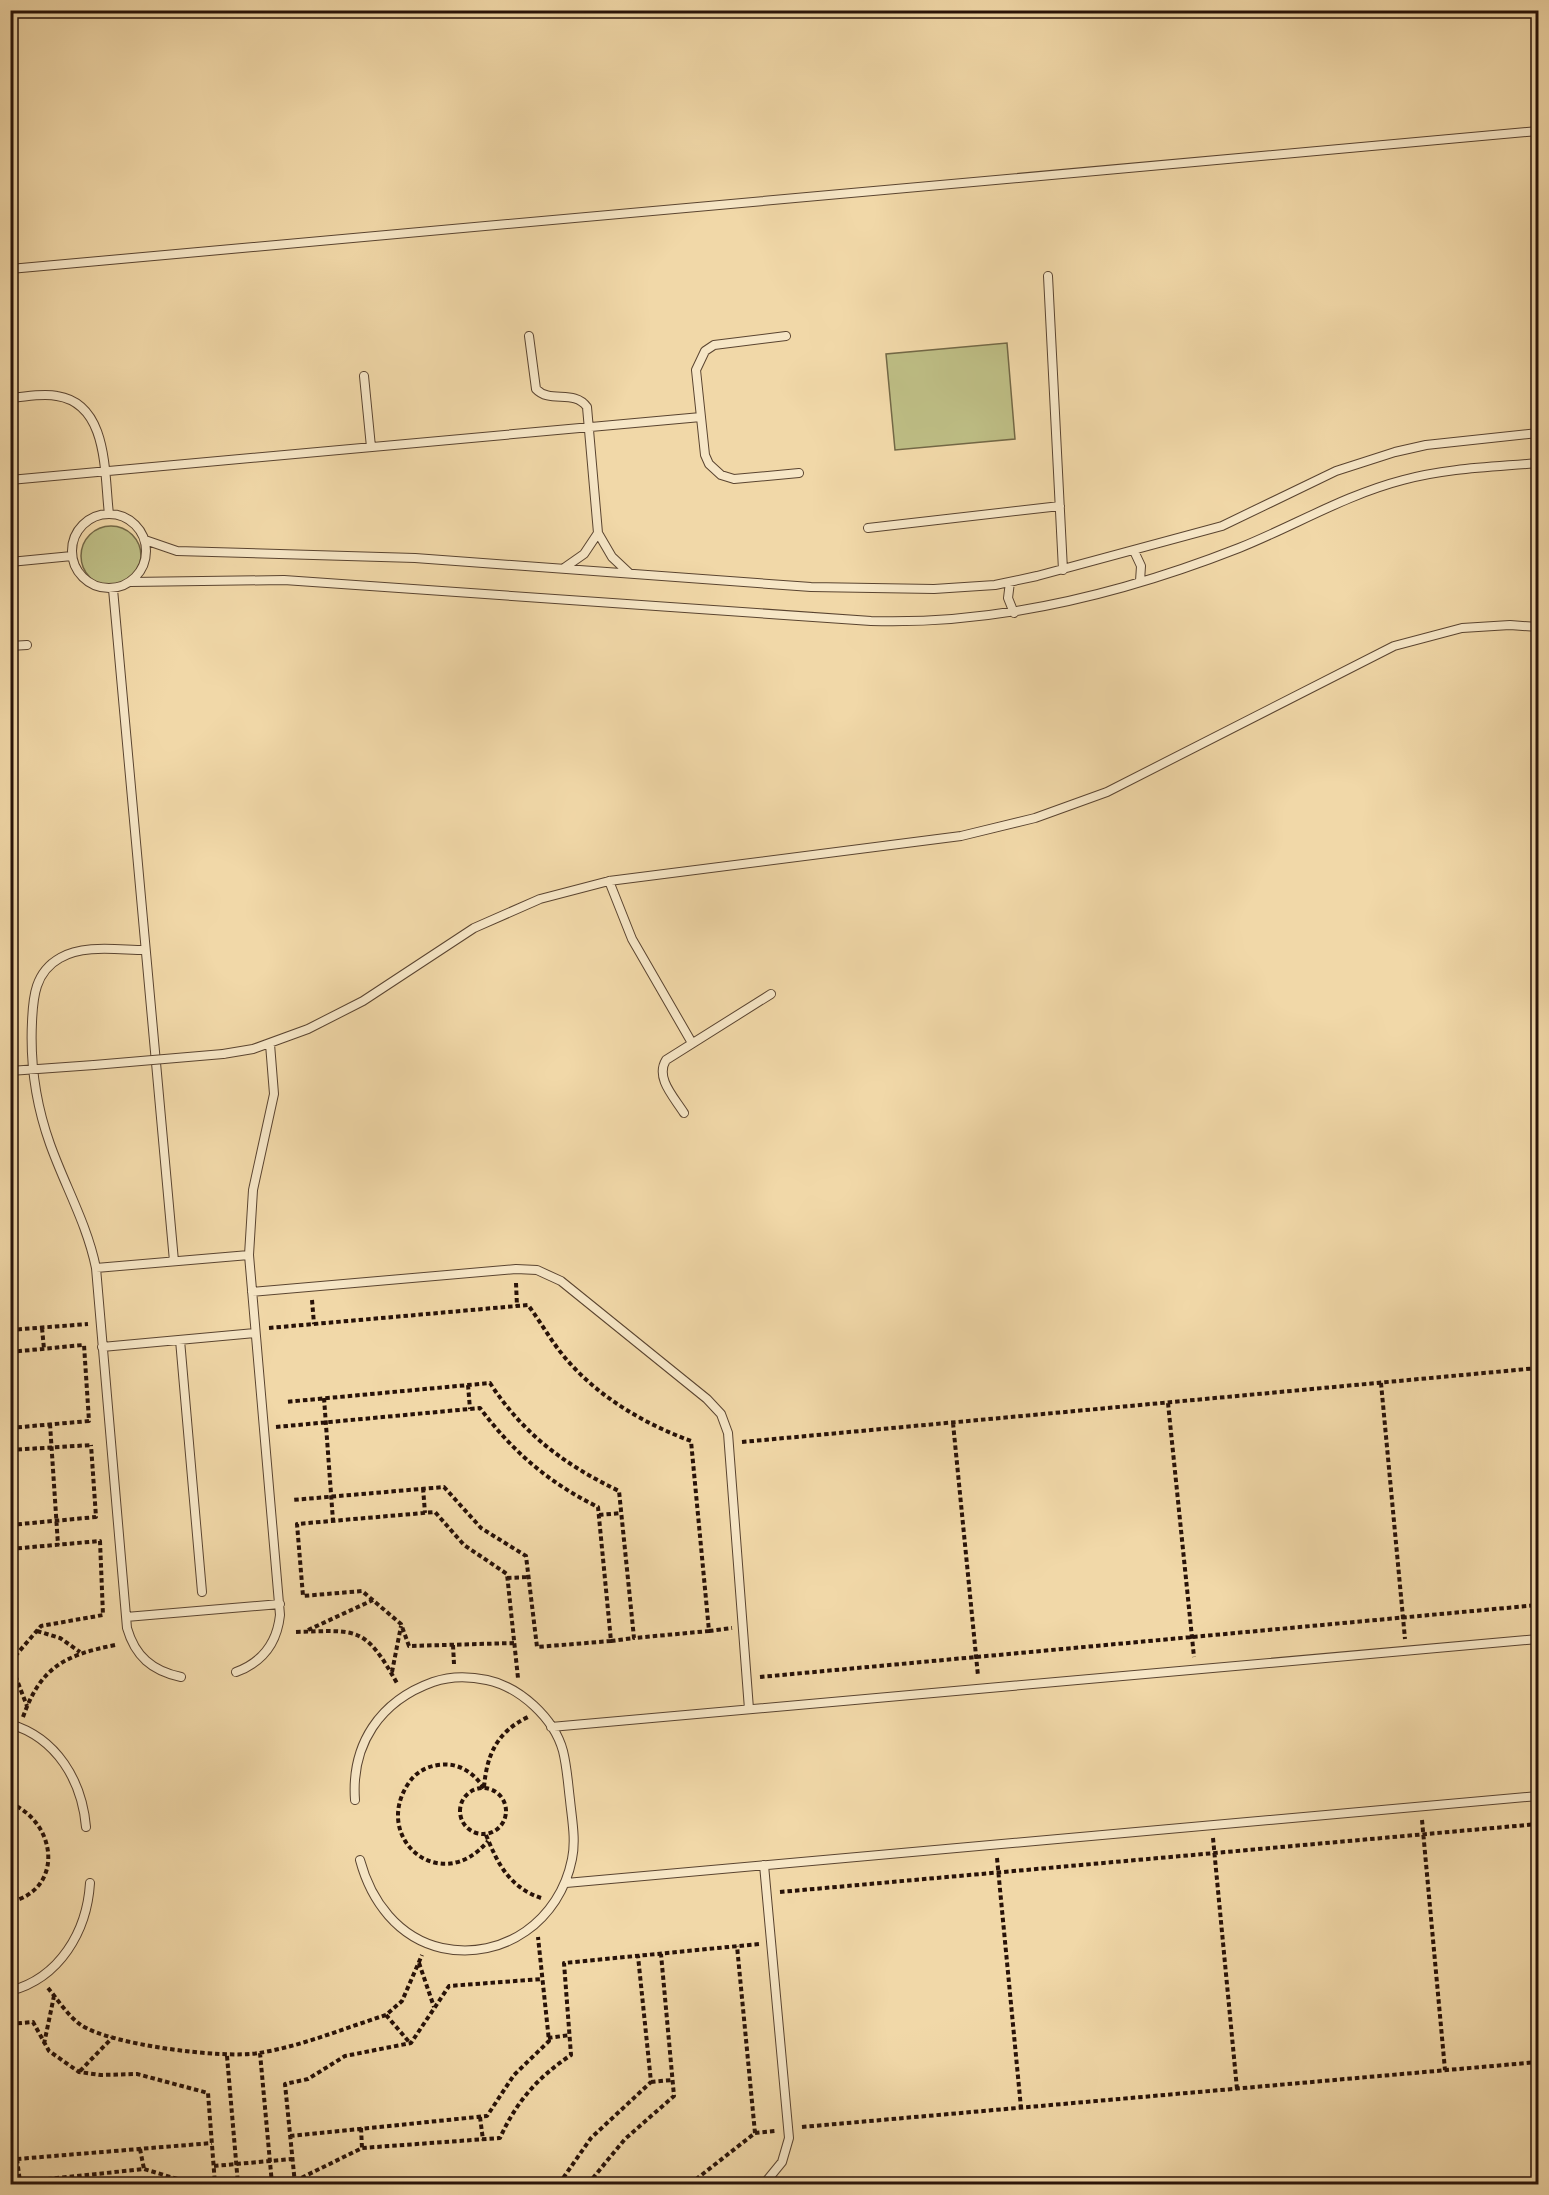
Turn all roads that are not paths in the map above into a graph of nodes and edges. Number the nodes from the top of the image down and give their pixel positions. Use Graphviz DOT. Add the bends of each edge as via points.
graph roads {
  1 [pos="1539,131"];
  2 [pos="10,269"];
  3 [pos="1048,276"];
  4 [pos="529,336"];
  5 [pos="786,336"];
  6 [pos="364,376"];
  7 [pos="10,398"];
  8 [pos="701,417"];
  9 [pos="590,427"];
  10 [pos="1539,433"];
  11 [pos="371,447"];
  12 [pos="1539,462"];
  13 [pos="104,472"];
  14 [pos="799,473"];
  15 [pos="10,480"];
  16 [pos="1060,506"];
  17 [pos="109,514"];
  18 [pos="868,528"];
  19 [pos="598,533"];
  20 [pos="145,540"];
  21 [pos="1134,551"];
  22 [pos="72,556"];
  23 [pos="10,562"];
  24 [pos="564,568"];
  25 [pos="1063,570"];
  26 [pos="629,573"];
  27 [pos="1140,581"];
  28 [pos="130,582"];
  29 [pos="1010,582"];
  30 [pos="112,589"];
  31 [pos="1014,613"];
  32 [pos="1539,627"];
  33 [pos="27,645"];
  34 [pos="10,646"];
  35 [pos="609,881"];
  36 [pos="145,950"];
  37 [pos="771,994"];
  38 [pos="692,1042"];
  39 [pos="270,1044"];
  40 [pos="33,1070"];
  41 [pos="10,1071"];
  42 [pos="684,1113"];
  43 [pos="249,1255"];
  44 [pos="174,1261"];
  45 [pos="96,1268"];
  46 [pos="252,1292"];
  47 [pos="255,1331"];
  48 [pos="180,1340"];
  49 [pos="102,1347"];
  50 [pos="202,1592"];
  51 [pos="279,1604"];
  52 [pos="126,1617"];
  53 [pos="1539,1639"];
  54 [pos="236,1672"];
  55 [pos="181,1677"];
  56 [pos="749,1709"];
  57 [pos="15,1726"];
  58 [pos="551,1727"];
  59 [pos="1539,1796"];
  60 [pos="356,1800"];
  61 [pos="86,1827"];
  62 [pos="360,1860"];
  63 [pos="764,1865"];
  64 [pos="90,1883"];
  65 [pos="566,1883"];
  66 [pos="10,1991"];
  67 [pos="764,2184"];
  1 -- 2 [label="lane"];
  3 -- 16 [label="lane"];
  4 -- 9 [label="lane" via="536,389 546,396 579,399 589,412"];
  5 -- 8 [label="lane" via="724,342 705,351 696,370"];
  6 -- 11 [label="lane"];
  7 -- 13 [label="lane" via="60,396 82,408 97,428"];
  8 -- 9 [label="lane"];
  8 -- 14 [label="lane" via="705,454 721,475 734,479"];
  9 -- 11 [label="lane"];
  9 -- 19 [label="lane"];
  10 -- 21 [label="lane" via="1426,445 1375,458 1336,471 1222,526"];
  11 -- 13 [label="lane"];
  12 -- 27 [label="lane" via="1441,472 1400,481 1332,506 1239,548"];
  13 -- 15 [label="lane"];
  13 -- 17 [label="lane"];
  16 -- 18 [label="lane"];
  16 -- 25 [label="lane"];
  17 -- 20 [label="lane" via="127,518"];
  17 -- 22 [label="lane" via="92,519 78,531"];
  19 -- 24 [label="lane" via="584,554"];
  19 -- 26 [label="lane" via="612,556"];
  20 -- 24 [label="lane" via="177,551 336,554"];
  20 -- 28 [label="lane" via="143,568"];
  21 -- 25 [label="lane"];
  21 -- 27 [label="lane" via="1141,566"];
  22 -- 23 [label="lane"];
  22 -- 30 [label="lane" via="79,574 86,580"];
  24 -- 26 [label="lane"];
  25 -- 29 [label="lane"];
  26 -- 29 [label="lane" via="872,590"];
  27 -- 31 [label="lane"];
  28 -- 30 [label="lane"];
  28 -- 31 [label="lane" via="284,580 919,623"];
  29 -- 31 [label="lane" via="1008,598"];
  30 -- 36 [label="lane"];
  32 -- 35 [label="lane" via="1462,628 1394,646 1107,792 1035,818 961,836"];
  33 -- 34 [label="lane"];
  35 -- 38 [label="lane" via="632,939"];
  35 -- 39 [label="lane" via="540,899 485,923 443,946 363,1001"];
  36 -- 40 [label="lane" via="82,951 50,965 33,997"];
  36 -- 44 [label="lane"];
  37 -- 38 [label="lane"];
  38 -- 42 [label="lane" via="666,1060 662,1069 663,1079"];
  39 -- 40 [label="lane, bridge" via="223,1054"];
  39 -- 43 [label="lane" via="274,1094 253,1190"];
  40 -- 41 [label="lane"];
  40 -- 45 [label="lane" via="43,1123 84,1226"];
  43 -- 44 [label="lane"];
  43 -- 46 [label="lane"];
  44 -- 45 [label="lane"];
  45 -- 49 [label="lane"];
  46 -- 47 [label="lane"];
  46 -- 56 [label="lane" via="537,1270 561,1281 707,1399 721,1414 728,1433"];
  47 -- 48 [label="lane"];
  47 -- 51 [label="lane"];
  48 -- 49 [label="lane"];
  48 -- 50 [label="lane"];
  49 -- 52 [label="lane"];
  51 -- 52 [label="lane"];
  51 -- 54 [label="lane" via="279,1627 268,1650 250,1667"];
  52 -- 55 [label="lane" via="130,1641 145,1662"];
  53 -- 56 [label="lane"];
  56 -- 58 [label="lane"];
  57 -- 61 [label="lane" via="42,1741 66,1765 81,1794"];
  58 -- 60 [label="lane" via="519,1694 494,1682 455,1677 421,1686 378,1719 360,1749"];
  58 -- 65 [label="lane" via="562,1749 573,1831 573,1857"];
  59 -- 63 [label="lane"];
  62 -- 65 [label="lane" via="383,1910 410,1935 455,1950 484,1949 511,1941 537,1924"];
  63 -- 65 [label="lane"];
  63 -- 67 [label="lane" via="789,2129 786,2154"];
  64 -- 66 [label="lane" via="84,1921 65,1955 40,1977"];
}
